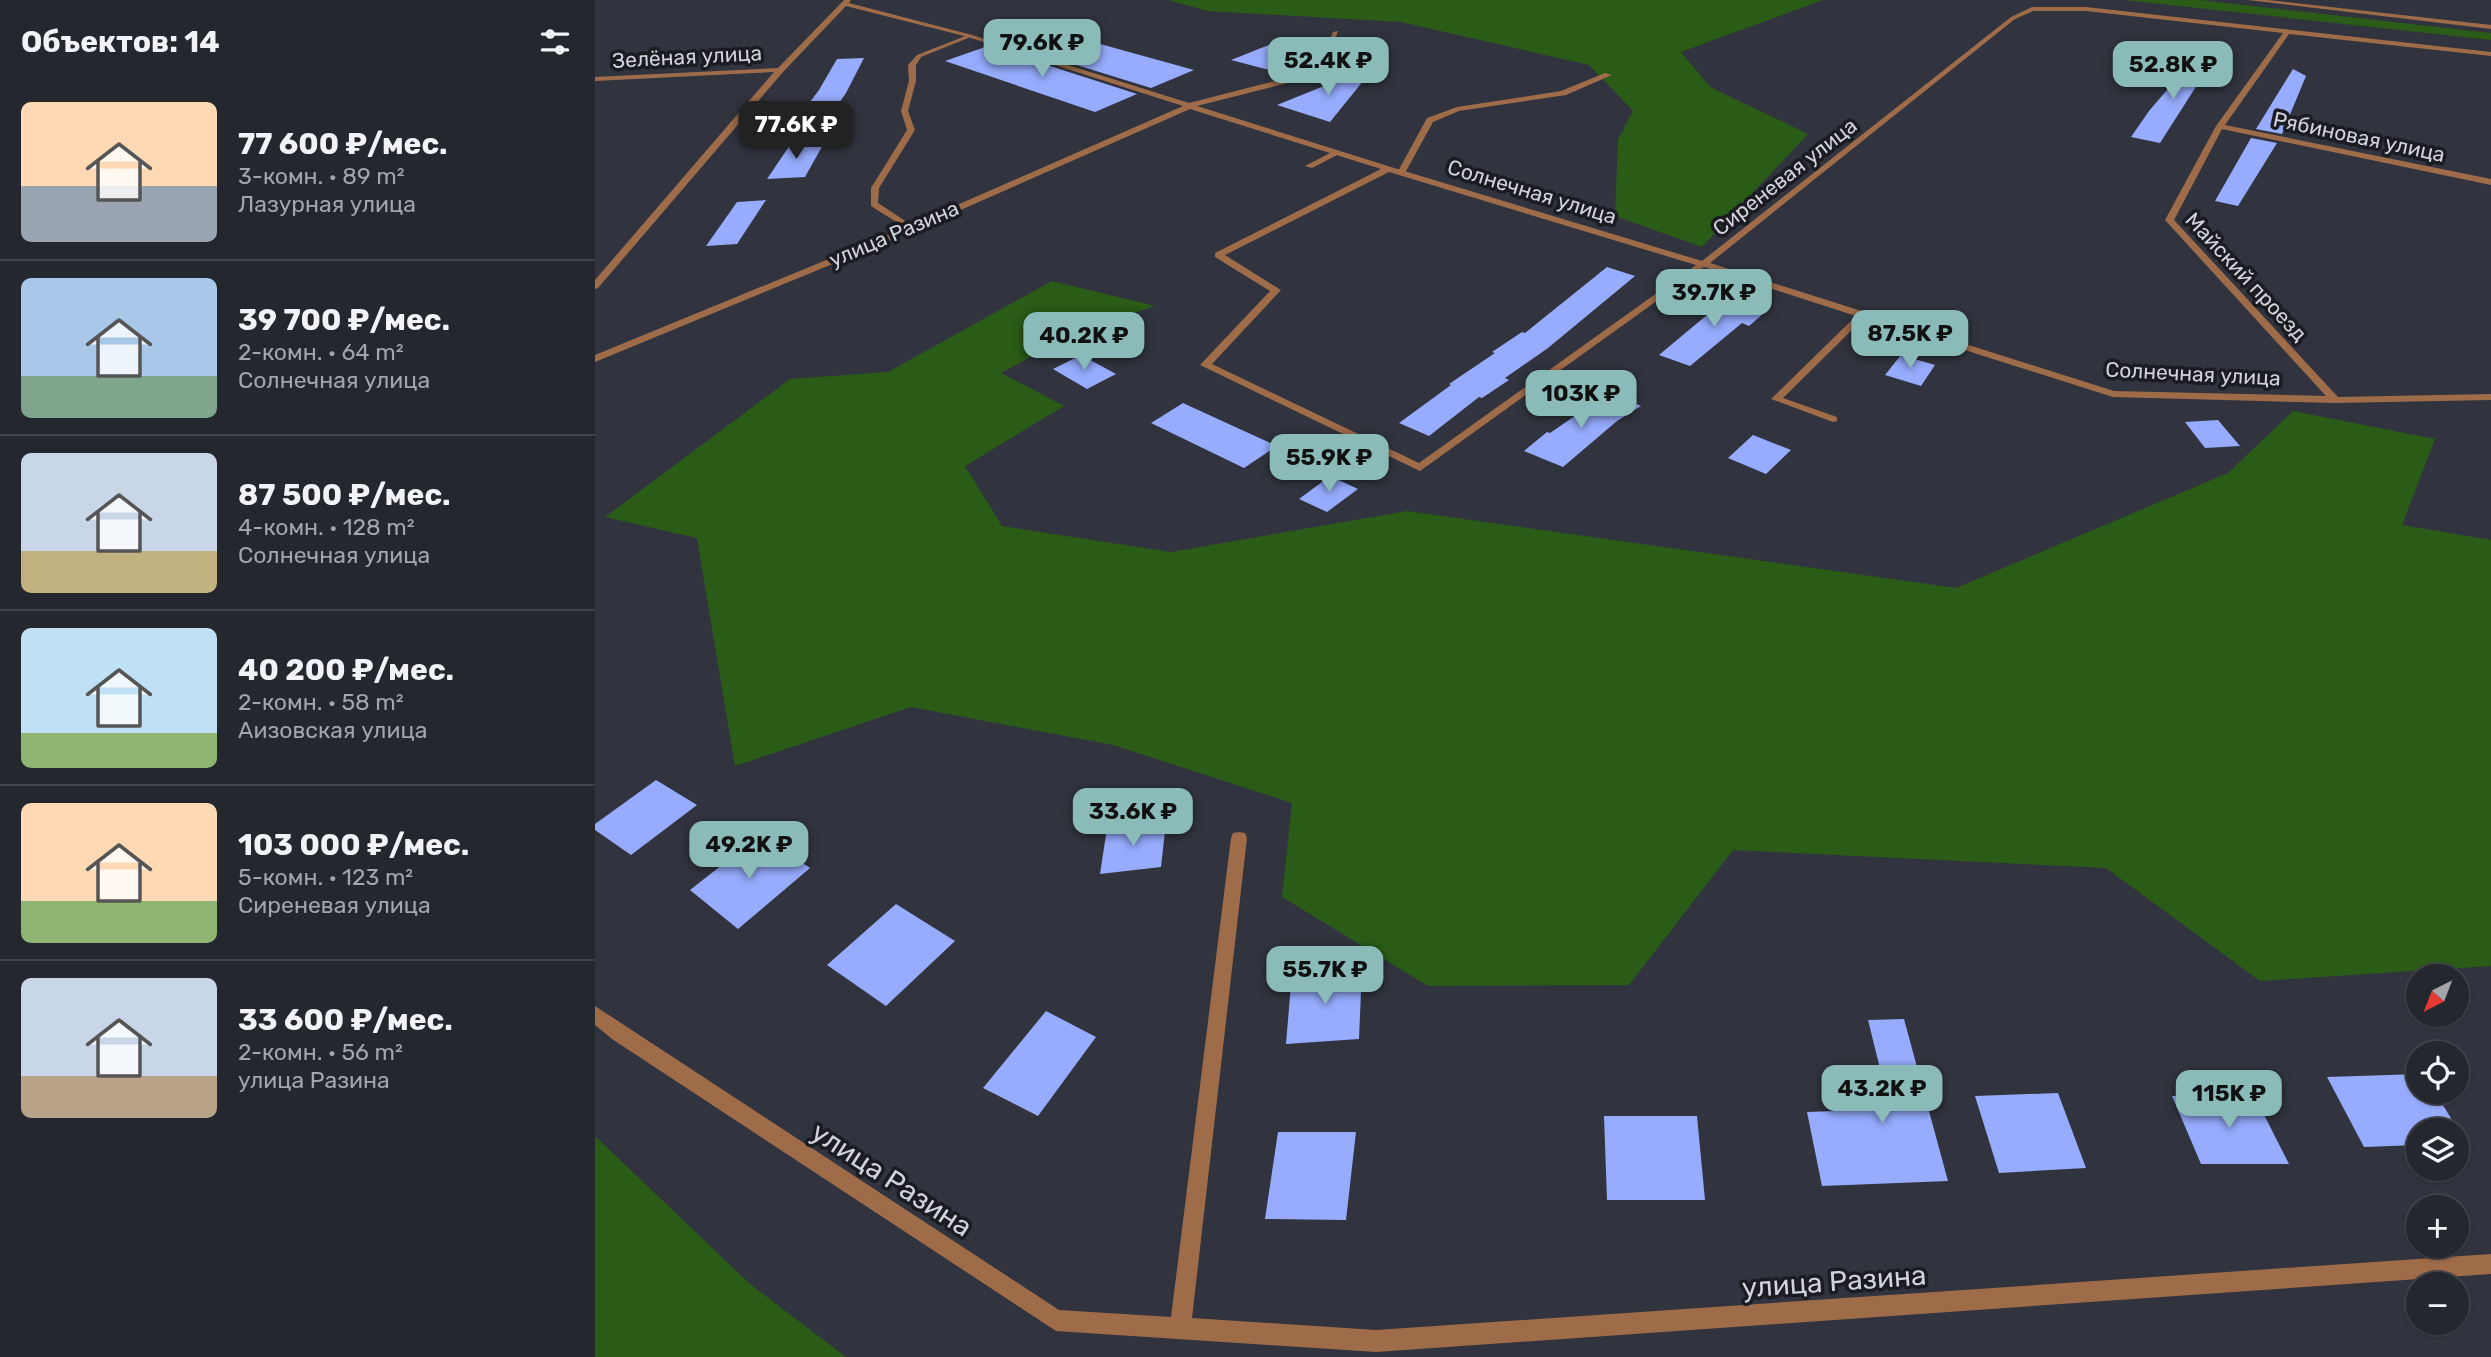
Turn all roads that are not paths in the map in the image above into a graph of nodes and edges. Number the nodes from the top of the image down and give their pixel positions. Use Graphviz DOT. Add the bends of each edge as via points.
graph roads {
  1 [pos="2251,0"];
  2 [pos="847,2"];
  3 [pos="2491,27"];
  4 [pos="2287,30"];
  5 [pos="1336,32"];
  6 [pos="969,36"];
  7 [pos="2491,54"];
  8 [pos="1326,57"];
  9 [pos="1354,58"];
  10 [pos="780,69"];
  11 [pos="1608,75"];
  12 [pos="595,79"];
  13 [pos="1192,105"];
  14 [pos="2220,126"];
  15 [pos="1337,153"];
  16 [pos="1309,166"];
  17 [pos="1388,169"];
  18 [pos="1401,173"];
  19 [pos="2491,183"];
  20 [pos="912,228"];
  21 [pos="1703,264"];
  22 [pos="595,286"];
  23 [pos="1862,315"];
  24 [pos="595,359"];
  25 [pos="2491,397"];
  26 [pos="2335,400"];
  27 [pos="1833,419"];
  28 [pos="1240,838"];
  29 [pos="595,1014"];
  30 [pos="2491,1264"];
  31 [pos="1180,1328"];
  1 -- 3 [label="street"];
  2 -- 6 [label="street, Солнечная улица"];
  2 -- 10 [label="street"];
  4 -- 7 [label="street"];
  4 -- 14 [label="street, Майский проезд"];
  4 -- 21 [label="street, Сиреневая улица" via="2086,9 2032,9 2013,18"];
  5 -- 8 [label="street"];
  6 -- 13 [label="street, Солнечная улица"];
  6 -- 20 [label="street" via="919,56 912,65 915,74 903,107 911,130 874,188 874,204"];
  8 -- 9 [label="street"];
  8 -- 13 [label="street" via="1313,74"];
  10 -- 12 [label="street, Зелёная улица"];
  10 -- 22 [label="street"];
  11 -- 18 [label="street" via="1563,93 1457,110 1430,120"];
  13 -- 15 [label="street, Солнечная улица"];
  13 -- 20 [label="street, улица Разина"];
  14 -- 19 [label="street, Рябиновая улица"];
  14 -- 26 [label="street, Майский проезд" via="2169,220"];
  15 -- 16 [label="street"];
  15 -- 17 [label="street, Солнечная улица"];
  17 -- 18 [label="street, Солнечная улица"];
  17 -- 21 [label="street, Сиреневая улица" via="1217,255 1276,290 1205,366 1420,468"];
  18 -- 21 [label="street, Солнечная улица"];
  20 -- 24 [label="street, улица Разина"];
  21 -- 23 [label="street, Солнечная улица"];
  23 -- 26 [label="street, Солнечная улица" via="2113,394"];
  23 -- 27 [label="street" via="1776,399"];
  25 -- 26 [label="street, Солнечная улица"];
  28 -- 31 [label="street"];
  29 -- 31 [label="street, улица Разина" via="1056,1320"];
  30 -- 31 [label="street, улица Разина" via="1376,1341"];
}
